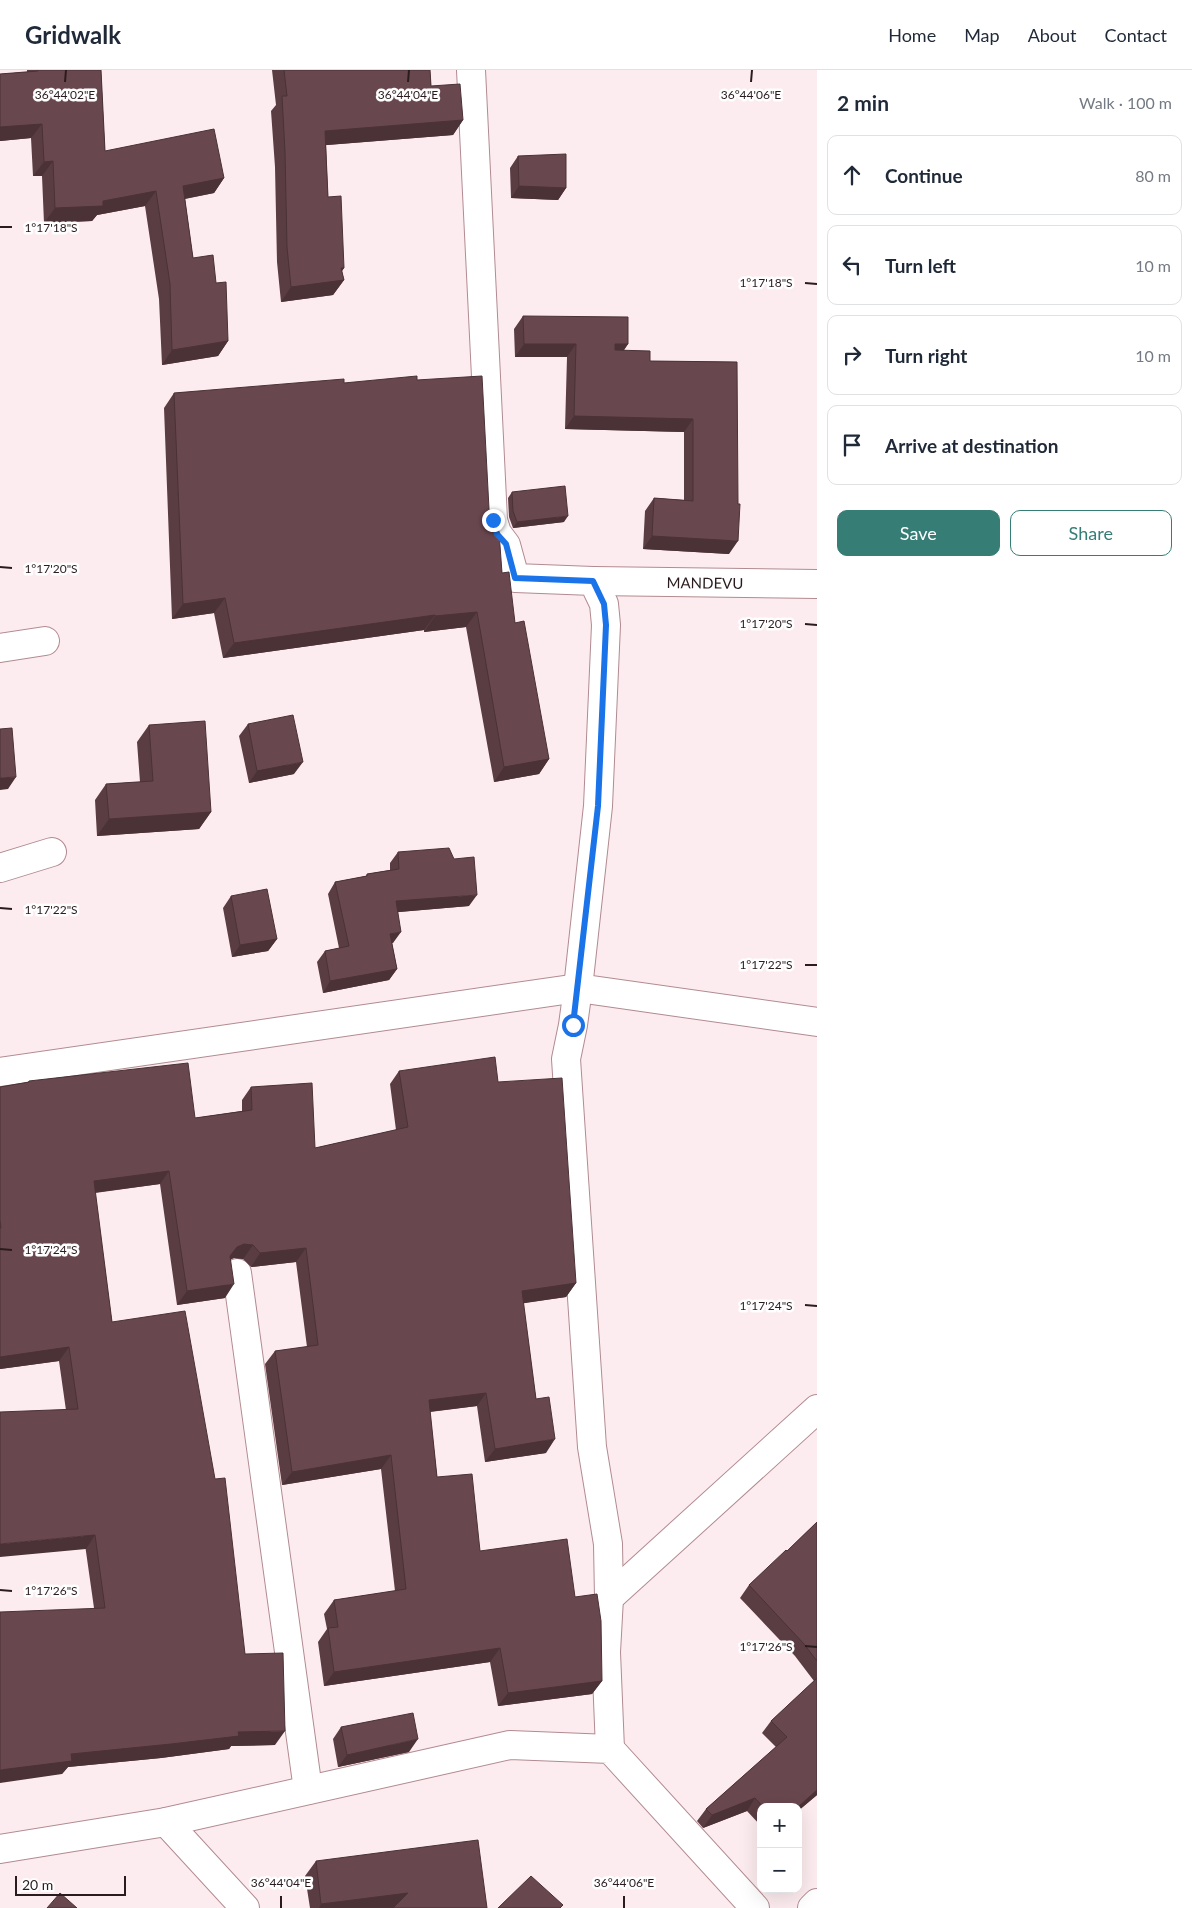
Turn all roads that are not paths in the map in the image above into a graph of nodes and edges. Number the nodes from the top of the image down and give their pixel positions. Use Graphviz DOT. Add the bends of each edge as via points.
graph roads {
  1 [pos="471,70"];
  2 [pos="593,581"];
  3 [pos="817,584"];
  4 [pos="45,641"];
  5 [pos="0,648"];
  6 [pos="52,852"];
  7 [pos="0,868"];
  8 [pos="578,988"];
  9 [pos="817,1022"];
  10 [pos="0,1072"];
  11 [pos="237,1272"];
  12 [pos="817,1409"];
  13 [pos="610,1598"];
  14 [pos="610,1749"];
  15 [pos="308,1790"];
  16 [pos="166,1822"];
  17 [pos="0,1849"];
  18 [pos="817,1903"];
  19 [pos="245,1908"];
  20 [pos="755,1908"];
  21 [pos="812,1908"];
  1 -- 2 [label="street, MANDEVU" via="493,520 497,534 506,544 515,578"];
  2 -- 3 [label="street, MANDEVU"];
  2 -- 8 [label="street" via="604,604 606,625 598,806"];
  4 -- 5 [label="street"];
  6 -- 7 [label="street"];
  8 -- 9 [label="street"];
  8 -- 10 [label="street"];
  8 -- 13 [label="street" via="566,1059 592,1447 608,1544"];
  11 -- 15 [label="street"];
  12 -- 13 [label="street"];
  13 -- 14 [label="street" via="606,1652"];
  14 -- 15 [label="street" via="510,1745"];
  14 -- 20 [label="street"];
  15 -- 16 [label="street"];
  16 -- 17 [label="street"];
  16 -- 19 [label="street"];
  18 -- 21 [label="street"];
}
